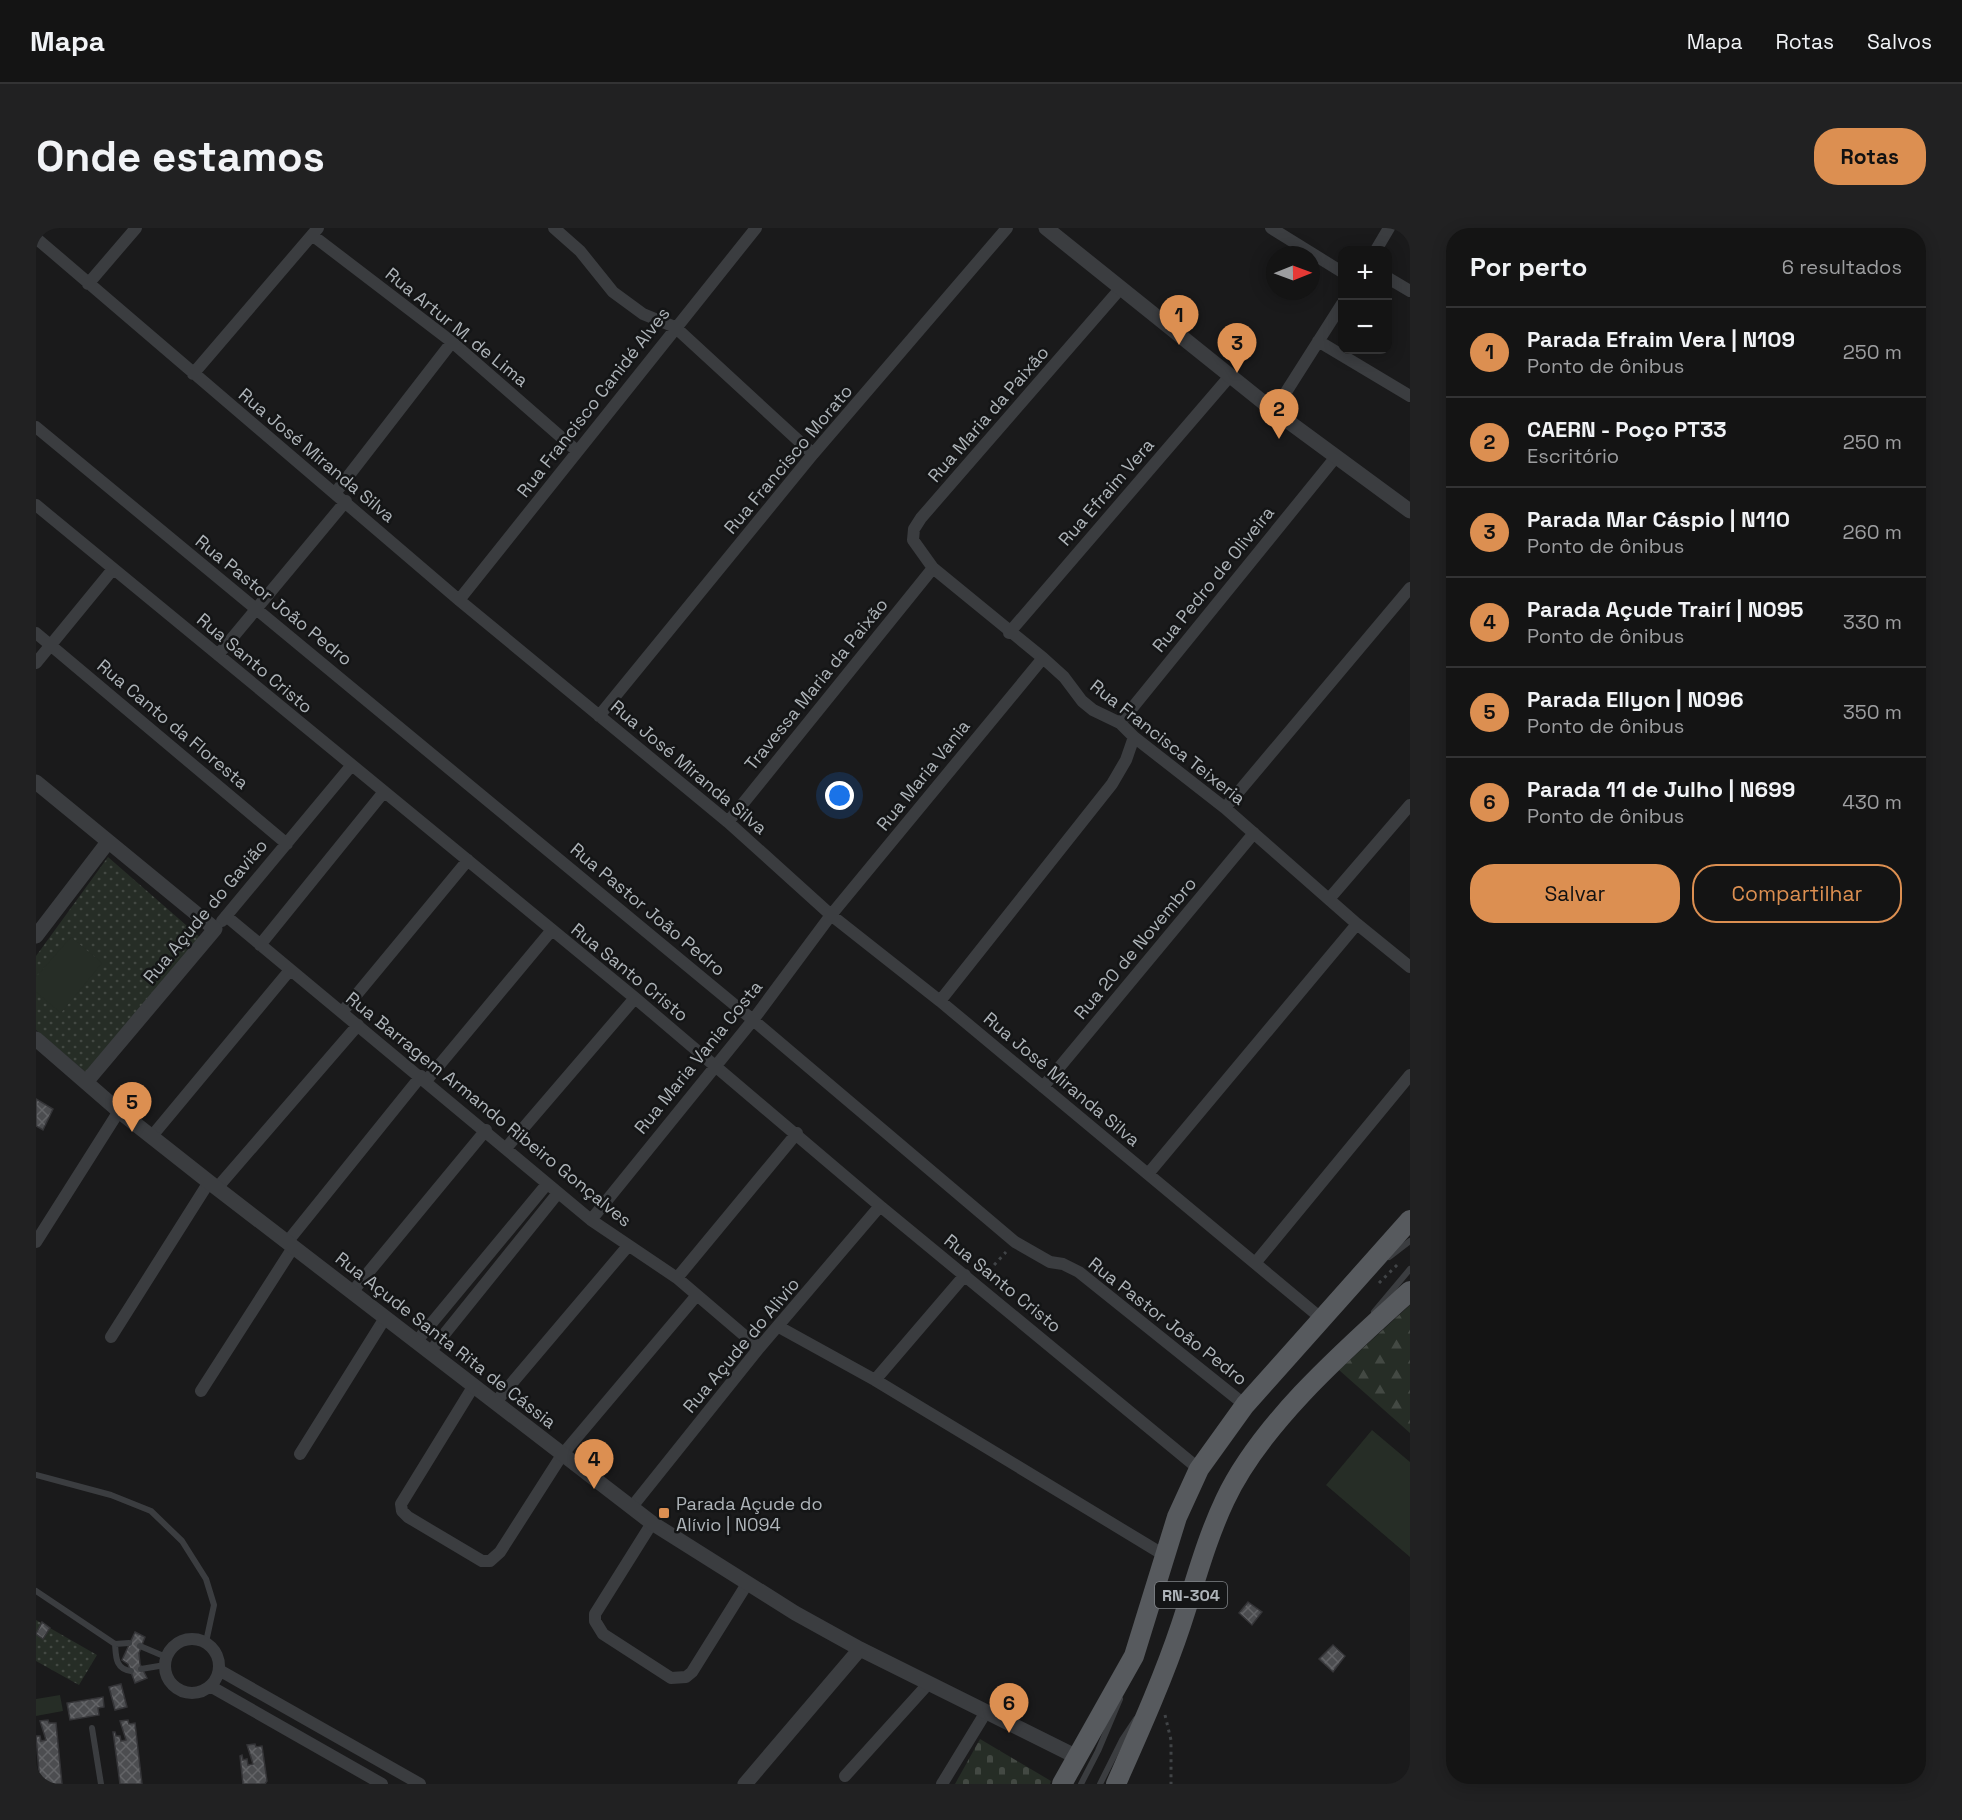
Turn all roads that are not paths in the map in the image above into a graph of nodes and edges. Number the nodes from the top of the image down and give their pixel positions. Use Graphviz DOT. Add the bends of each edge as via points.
graph roads {
  1 [pos="136,228"];
  2 [pos="554,228"];
  3 [pos="756,228"];
  4 [pos="1007,228"];
  5 [pos="1046,228"];
  6 [pos="1271,228"];
  7 [pos="1389,228"];
  8 [pos="315,232"];
  9 [pos="36,238"];
  10 [pos="1378,246"];
  11 [pos="1338,270"];
  12 [pos="1392,280"];
  13 [pos="88,284"];
  14 [pos="1120,289"];
  15 [pos="1410,291"];
  16 [pos="1338,310"];
  17 [pos="675,327"];
  18 [pos="1318,341"];
  19 [pos="452,342"];
  20 [pos="193,374"];
  21 [pos="1230,376"];
  22 [pos="1410,396"];
  23 [pos="1274,411"];
  24 [pos="36,427"];
  25 [pos="577,451"];
  26 [pos="813,454"];
  27 [pos="1335,458"];
  28 [pos="336,492"];
  29 [pos="346,501"];
  30 [pos="36,505"];
  31 [pos="1410,511"];
  32 [pos="933,568"];
  33 [pos="113,569"];
  34 [pos="1410,588"];
  35 [pos="459,600"];
  36 [pos="256,607"];
  37 [pos="36,633"];
  38 [pos="1009,633"];
  39 [pos="51,645"];
  40 [pos="218,655"];
  41 [pos="1043,658"];
  42 [pos="36,663"];
  43 [pos="599,716"];
  44 [pos="1120,723"];
  45 [pos="1134,737"];
  46 [pos="351,766"];
  47 [pos="38,789"];
  48 [pos="383,793"];
  49 [pos="1410,805"];
  50 [pos="1226,808"];
  51 [pos="728,822"];
  52 [pos="1254,833"];
  53 [pos="108,842"];
  54 [pos="288,844"];
  55 [pos="468,860"];
  56 [pos="1329,899"];
  57 [pos="831,915"];
  58 [pos="226,916"];
  59 [pos="1357,924"];
  60 [pos="215,929"];
  61 [pos="551,931"];
  62 [pos="36,936"];
  63 [pos="260,945"];
  64 [pos="1410,967"];
  65 [pos="290,970"];
  66 [pos="635,998"];
  67 [pos="940,1000"];
  68 [pos="343,1011"];
  69 [pos="753,1020"];
  70 [pos="358,1025"];
  71 [pos="36,1041"];
  72 [pos="716,1065"];
  73 [pos="1410,1075"];
  74 [pos="423,1079"];
  75 [pos="87,1081"];
  76 [pos="1043,1087"];
  77 [pos="119,1111"];
  78 [pos="486,1130"];
  79 [pos="796,1133"];
  80 [pos="152,1136"];
  81 [pos="507,1147"];
  82 [pos="1148,1174"];
  83 [pos="547,1184"];
  84 [pos="213,1185"];
  85 [pos="558,1192"];
  86 [pos="880,1206"];
  87 [pos="591,1220"];
  88 [pos="1410,1220"];
  89 [pos="1410,1241"];
  90 [pos="36,1242"];
  91 [pos="291,1243"];
  92 [pos="628,1246"];
  93 [pos="1256,1262"];
  94 [pos="1410,1269"];
  95 [pos="965,1275"];
  96 [pos="676,1278"];
  97 [pos="1356,1281"];
  98 [pos="353,1291"];
  99 [pos="1410,1291"];
  100 [pos="697,1295"];
  101 [pos="385,1318"];
  102 [pos="1322,1319"];
  103 [pos="780,1327"];
  104 [pos="111,1337"];
  105 [pos="416,1342"];
  106 [pos="759,1348"];
  107 [pos="429,1352"];
  108 [pos="1341,1355"];
  109 [pos="875,1380"];
  110 [pos="473,1387"];
  111 [pos="201,1391"];
  112 [pos="495,1403"];
  113 [pos="1245,1405"];
  114 [pos="300,1454"];
  115 [pos="562,1455"];
  116 [pos="1199,1469"];
  117 [pos="36,1475"];
  118 [pos="631,1508"];
  119 [pos="652,1523"];
  120 [pos="1164,1555"];
  121 [pos="747,1584"];
  122 [pos="36,1591"];
  123 [pos="206,1642"];
  124 [pos="129,1643"];
  125 [pos="115,1644"];
  126 [pos="140,1646"];
  127 [pos="860,1649"];
  128 [pos="1134,1656"];
  129 [pos="165,1661"];
  130 [pos="141,1669"];
  131 [pos="131,1671"];
  132 [pos="219,1671"];
  133 [pos="929,1683"];
  134 [pos="210,1686"];
  135 [pos="1152,1700"];
  136 [pos="986,1712"];
  137 [pos="92,1728"];
  138 [pos="1077,1757"];
  139 [pos="845,1776"];
  140 [pos="101,1784"];
  141 [pos="382,1784"];
  142 [pos="420,1784"];
  143 [pos="746,1784"];
  144 [pos="942,1784"];
  145 [pos="1062,1784"];
  146 [pos="1081,1784"];
  147 [pos="1100,1784"];
  148 [pos="1116,1784"];
  1 -- 13 [label="street"];
  2 -- 17 [label="street" via="627,304 657,322"];
  3 -- 17 [label="street, Rua Francisco Canidé Alves"];
  4 -- 26 [label="street, Rua Francisco Morato"];
  5 -- 14 [label="street"];
  6 -- 11 [label="street"];
  7 -- 10 [label="street"];
  8 -- 19 [label="street, Rua Artur M. de Lima"];
  8 -- 20 [label="street"];
  9 -- 13 [label="street, Rua José Miranda Silva"];
  12 -- 15 [label="street"];
  13 -- 20 [label="street, Rua José Miranda Silva"];
  14 -- 21 [label="street"];
  14 -- 32 [label="street, Rua Maria da Paixão" via="921,518 913,540"];
  16 -- 18 [label="street"];
  17 -- 25 [label="street, Rua Francisco Canidé Alves"];
  17 -- 26 [label="street"];
  18 -- 22 [label="street"];
  18 -- 23 [label="street"];
  19 -- 25 [label="street, Rua Artur M. de Lima"];
  19 -- 28 [label="street"];
  20 -- 28 [label="street, Rua José Miranda Silva"];
  21 -- 23 [label="street"];
  21 -- 38 [label="street, Rua Efraim Vera"];
  23 -- 27 [label="street"];
  24 -- 36 [label="street, Rua Pastor João Pedro"];
  25 -- 35 [label="street, Rua Francisco Canidé Alves"];
  26 -- 43 [label="street, Rua Francisco Morato"];
  27 -- 31 [label="street"];
  27 -- 44 [label="street, Rua Pedro de Oliveira"];
  28 -- 29 [label="street, Rua José Miranda Silva"];
  29 -- 35 [label="street, Rua José Miranda Silva"];
  29 -- 36 [label="street"];
  30 -- 33 [label="street, Rua Santo Cristo"];
  32 -- 38 [label="street, Rua Francisca Teixeria"];
  32 -- 51 [label="street, Travessa Maria da Paixão"];
  33 -- 39 [label="street"];
  33 -- 40 [label="street, Rua Santo Cristo"];
  34 -- 50 [label="street"];
  35 -- 43 [label="street, Rua José Miranda Silva"];
  36 -- 40 [label="street"];
  36 -- 69 [label="street, Rua Pastor João Pedro"];
  37 -- 39 [label="street, Rua Canto da Floresta"];
  38 -- 41 [label="street, Rua Francisca Teixeria"];
  39 -- 42 [label="street"];
  39 -- 54 [label="street, Rua Canto da Floresta"];
  40 -- 46 [label="street, Rua Santo Cristo"];
  41 -- 44 [label="street, Rua Francisca Teixeria" via="1082,701"];
  41 -- 57 [label="street, Rua Maria Vania"];
  43 -- 51 [label="street, Rua José Miranda Silva"];
  44 -- 45 [label="street, Rua Francisca Teixeria"];
  45 -- 50 [label="street, Rua Francisca Teixeria"];
  45 -- 67 [label="street" via="1112,784"];
  46 -- 48 [label="street, Rua Santo Cristo"];
  46 -- 54 [label="street, Rua Açude do Gavião"];
  47 -- 53 [label="street"];
  48 -- 55 [label="street, Rua Santo Cristo"];
  48 -- 63 [label="street"];
  49 -- 56 [label="street"];
  50 -- 52 [label="street, Rua Francisca Teixeria"];
  51 -- 57 [label="street, Rua José Miranda Silva"];
  52 -- 56 [label="street, Rua Francisca Teixeria"];
  52 -- 76 [label="street, Rua 20 de Novembro"];
  53 -- 60 [label="street"];
  53 -- 62 [label="street"];
  54 -- 58 [label="street, Rua Açude do Gavião"];
  55 -- 61 [label="street, Rua Santo Cristo"];
  55 -- 68 [label="street"];
  56 -- 59 [label="street, Rua Francisca Teixeria"];
  57 -- 67 [label="street, Rua José Miranda Silva"];
  57 -- 69 [label="street, Rua Maria Vania Costa"];
  58 -- 60 [label="street, Rua Açude do Gavião"];
  58 -- 63 [label="street, Rua Barragem Armando Ribeiro Gonçalves"];
  59 -- 64 [label="street, Rua Francisca Teixeria"];
  59 -- 82 [label="street"];
  60 -- 75 [label="street, Rua Açude do Gavião"];
  61 -- 66 [label="street, Rua Santo Cristo"];
  61 -- 74 [label="street"];
  63 -- 65 [label="street, Rua Barragem Armando Ribeiro Gonçalves"];
  65 -- 68 [label="street, Rua Barragem Armando Ribeiro Gonçalves"];
  65 -- 80 [label="street"];
  66 -- 72 [label="street, Rua Santo Cristo"];
  66 -- 81 [label="street"];
  67 -- 76 [label="street, Rua José Miranda Silva"];
  68 -- 70 [label="street, Rua Barragem Armando Ribeiro Gonçalves"];
  69 -- 72 [label="street, Rua Maria Vania Costa"];
  69 -- 113 [label="street, Rua Pastor João Pedro" via="1015,1242 1050,1262 1079,1272"];
  70 -- 74 [label="street, Rua Barragem Armando Ribeiro Gonçalves"];
  70 -- 84 [label="street"];
  71 -- 75 [label="street, Rua Açude Santa Rita de Cássia"];
  72 -- 79 [label="street, Rua Santo Cristo"];
  72 -- 87 [label="street, Rua Maria Vania Costa"];
  73 -- 93 [label="street"];
  74 -- 78 [label="street, Rua Barragem Armando Ribeiro Gonçalves"];
  74 -- 91 [label="street"];
  75 -- 77 [label="street, Rua Açude Santa Rita de Cássia"];
  76 -- 82 [label="street, Rua José Miranda Silva"];
  77 -- 80 [label="street, Rua Açude Santa Rita de Cássia"];
  77 -- 90 [label="street"];
  78 -- 81 [label="street, Rua Barragem Armando Ribeiro Gonçalves"];
  78 -- 98 [label="street"];
  79 -- 86 [label="street, Rua Santo Cristo"];
  79 -- 96 [label="street"];
  80 -- 84 [label="street, Rua Açude Santa Rita de Cássia"];
  81 -- 83 [label="street, Rua Barragem Armando Ribeiro Gonçalves"];
  82 -- 93 [label="street, Rua José Miranda Silva"];
  83 -- 85 [label="street, Rua Barragem Armando Ribeiro Gonçalves"];
  83 -- 105 [label="street"];
  84 -- 91 [label="street, Rua Açude Santa Rita de Cássia"];
  84 -- 104 [label="street"];
  85 -- 87 [label="street, Rua Barragem Armando Ribeiro Gonçalves"];
  85 -- 107 [label="street"];
  86 -- 95 [label="street, Rua Santo Cristo"];
  86 -- 103 [label="street, Rua Açude do Alivio"];
  87 -- 92 [label="street, Rua Barragem Armando Ribeiro Gonçalves"];
  88 -- 97 [label="main road, RN-304"];
  89 -- 97 [label="lane"];
  91 -- 98 [label="street, Rua Açude Santa Rita de Cássia"];
  91 -- 111 [label="street"];
  92 -- 96 [label="street, Rua Barragem Armando Ribeiro Gonçalves"];
  92 -- 112 [label="street"];
  93 -- 102 [label="street, Rua José Miranda Silva"];
  94 -- 108 [label="lane"];
  95 -- 109 [label="street"];
  95 -- 116 [label="street, Rua Santo Cristo"];
  96 -- 100 [label="street, Rua Barragem Armando Ribeiro Gonçalves"];
  97 -- 102 [label="main road, RN-304"];
  98 -- 101 [label="street, Rua Açude Santa Rita de Cássia"];
  99 -- 108 [label="main road, RN-304"];
  100 -- 106 [label="street, Rua Barragem Armando Ribeiro Gonçalves"];
  100 -- 115 [label="street"];
  101 -- 105 [label="street, Rua Açude Santa Rita de Cássia"];
  101 -- 114 [label="street"];
  102 -- 113 [label="main road, RN-304"];
  103 -- 106 [label="street, Rua Açude do Alivio"];
  103 -- 109 [label="street"];
  105 -- 107 [label="street, Rua Açude Santa Rita de Cássia"];
  106 -- 118 [label="street, Rua Açude do Alivio"];
  107 -- 110 [label="street, Rua Açude Santa Rita de Cássia"];
  108 -- 135 [label="main road, RN-304" via="1274,1426 1225,1499"];
  109 -- 120 [label="street"];
  110 -- 112 [label="street, Rua Açude Santa Rita de Cássia"];
  110 -- 115 [label="street" via="404,1497 402,1511 408,1517 482,1561 490,1561 500,1552"];
  112 -- 115 [label="street, Rua Açude Santa Rita de Cássia"];
  113 -- 116 [label="main road, RN-304"];
  115 -- 118 [label="street, Rua Açude Santa Rita de Cássia"];
  116 -- 120 [label="main road, RN-304"];
  117 -- 123 [label="lane" via="111,1495 152,1511 182,1541 206,1579 214,1605"];
  118 -- 119 [label="street, Rua Açude Santa Rita de Cássia"];
  119 -- 121 [label="street, Rua Açude Santa Rita de Cássia"];
  119 -- 121 [label="street" via="595,1614 595,1621 603,1634 671,1678 686,1677 692,1672"];
  120 -- 128 [label="main road, RN-304"];
  121 -- 127 [label="street, Rua Açude Santa Rita de Cássia"];
  122 -- 125 [label="lane"];
  123 -- 129 [label="street" via="183,1640"];
  123 -- 132 [label="street" via="216,1654"];
  124 -- 125 [label="lane"];
  125 -- 131 [label="lane" via="118,1664"];
  126 -- 129 [label="lane"];
  127 -- 133 [label="street, Rua Açude Santa Rita de Cássia"];
  127 -- 143 [label="street"];
  128 -- 138 [label="main road, RN-304"];
  128 -- 146 [label="lane" via="1109,1726"];
  129 -- 130 [label="lane"];
  129 -- 134 [label="street" via="168,1680 180,1691 196,1693"];
  132 -- 134 [label="street"];
  132 -- 142 [label="street"];
  133 -- 136 [label="street, Rua Açude Santa Rita de Cássia"];
  133 -- 139 [label="street"];
  134 -- 141 [label="street"];
  135 -- 147 [label="lane" via="1131,1725"];
  135 -- 148 [label="main road, RN-304"];
  136 -- 138 [label="street, Rua Açude Santa Rita de Cássia"];
  136 -- 144 [label="street"];
  137 -- 140 [label="lane"];
  138 -- 145 [label="main road, RN-304"];
}
